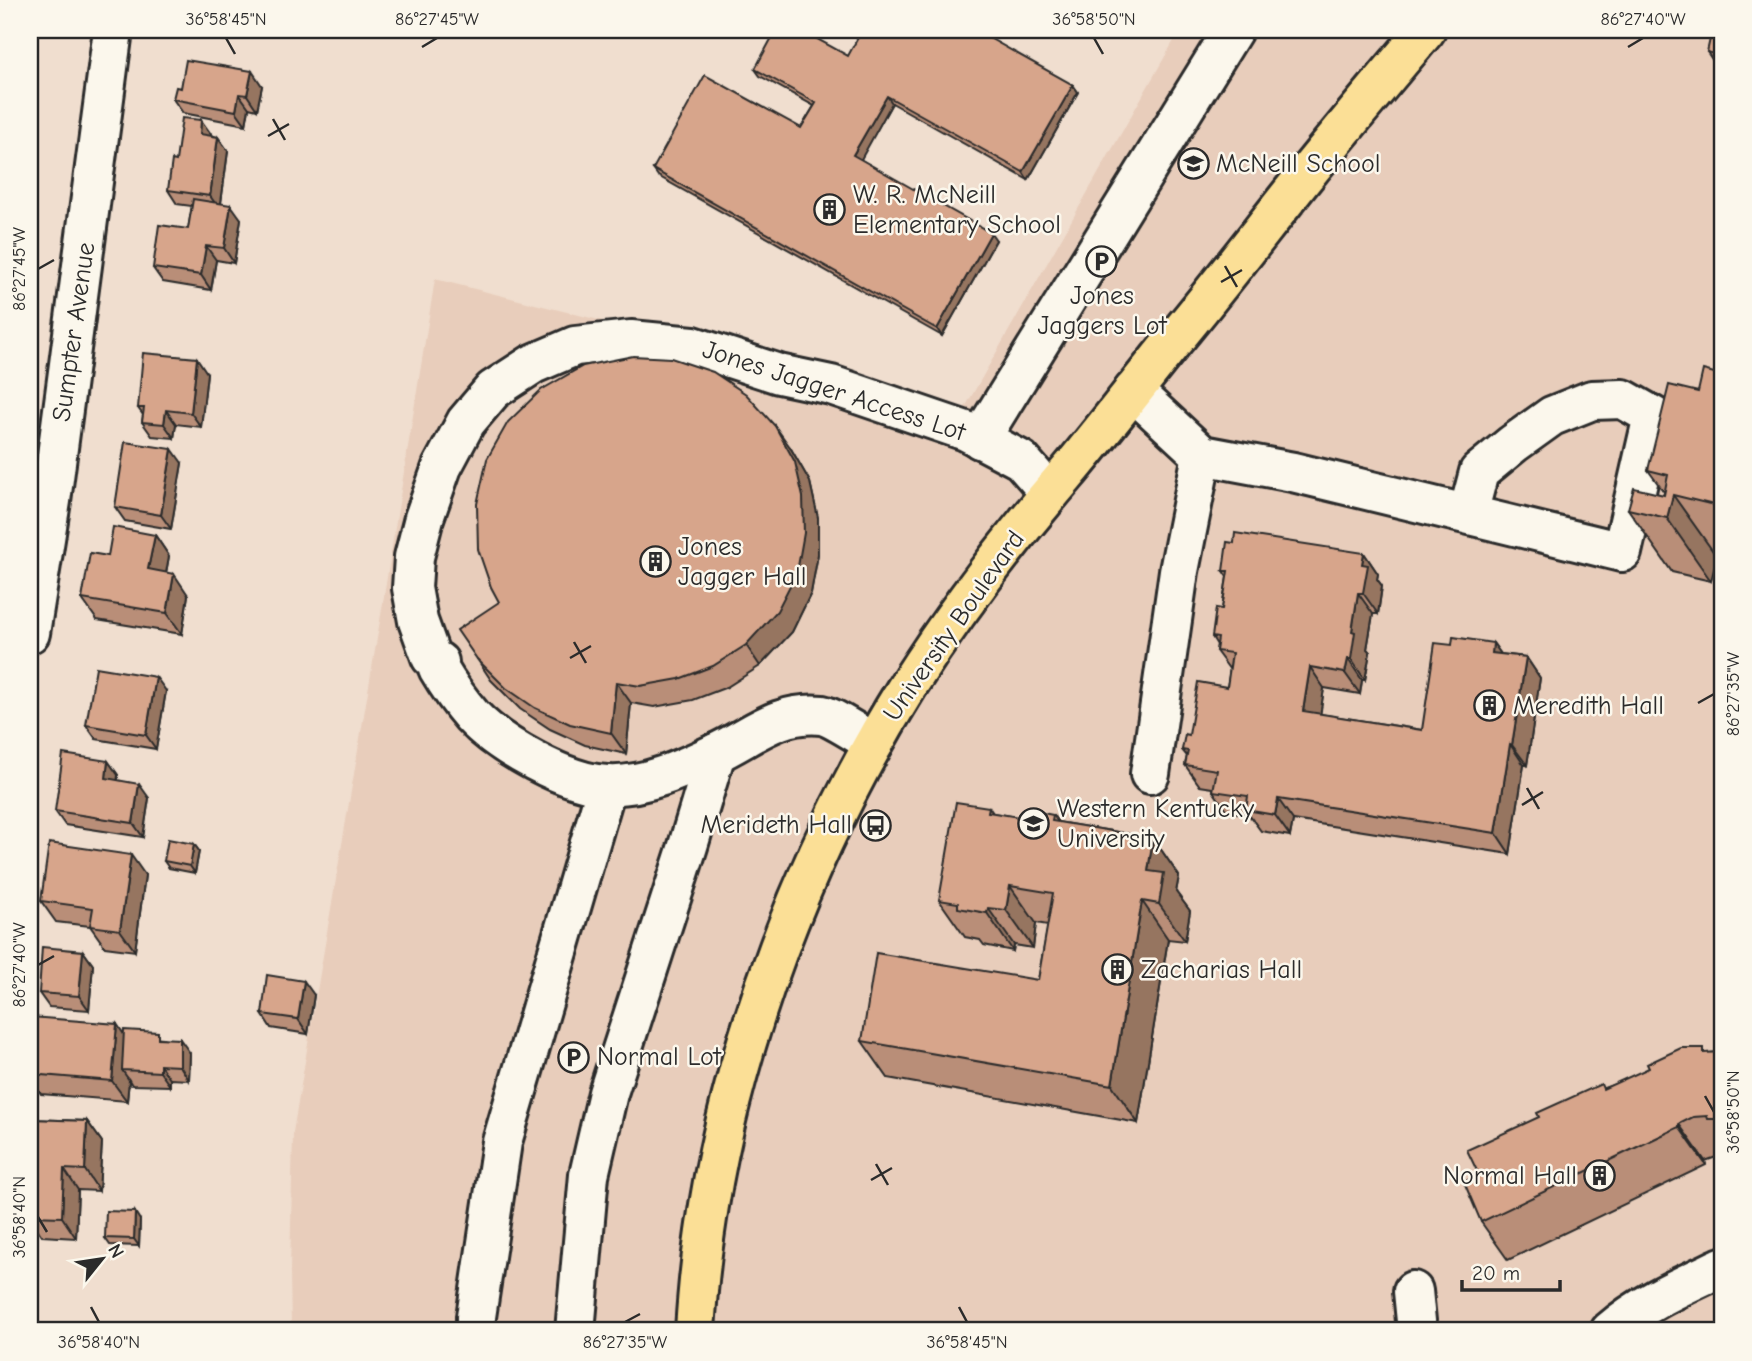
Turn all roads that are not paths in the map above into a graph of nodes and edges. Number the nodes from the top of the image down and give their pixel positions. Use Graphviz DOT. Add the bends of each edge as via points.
graph roads {
  1 [pos="113,30"];
  2 [pos="1233,30"];
  3 [pos="1426,30"];
  4 [pos="1133,391"];
  5 [pos="980,439"];
  6 [pos="1202,455"];
  7 [pos="1051,493"];
  8 [pos="1468,514"];
  9 [pos="30,633"];
  10 [pos="874,743"];
  11 [pos="716,753"];
  12 [pos="1150,774"];
  13 [pos="607,785"];
  14 [pos="1722,1267"];
  15 [pos="1413,1291"];
  16 [pos="476,1331"];
  17 [pos="575,1331"];
  18 [pos="695,1331"];
  19 [pos="1417,1331"];
  20 [pos="1610,1331"];
  1 -- 9 [label="street, Sumpter Avenue"];
  2 -- 5 [label="street"];
  3 -- 4 [label="main road, University Boulevard"];
  4 -- 6 [label="street"];
  4 -- 7 [label="main road, University Boulevard"];
  5 -- 7 [label="street, Jones Jagger Access Lot" via="1021,460"];
  5 -- 13 [label="street, Jones Jagger Access Lot" via="831,385 779,374 693,346 631,340 575,346 533,364 493,390 466,422 442,467 424,518 412,588 418,621 431,657 439,662 449,686 499,739 570,777"];
  6 -- 8 [label="street"];
  6 -- 12 [label="street" via="1179,571"];
  7 -- 10 [label="main road, University Boulevard" via="947,627"];
  8 -- 8 [label="street" via="1622,552 1653,416 1623,399 1592,400 1552,416 1479,472"];
  10 -- 11 [label="street, Jones Jagger Access Lot" via="826,715 799,715 776,720"];
  10 -- 18 [label="main road, University Boulevard" via="833,820 796,905 753,1024 712,1188"];
  11 -- 13 [label="street, Jones Jagger Access Lot" via="641,782"];
  11 -- 17 [label="street" via="608,1093 589,1175"];
  13 -- 16 [label="street" via="502,1142"];
  14 -- 20 [label="street" via="1626,1317"];
  15 -- 19 [label="street"];
}
